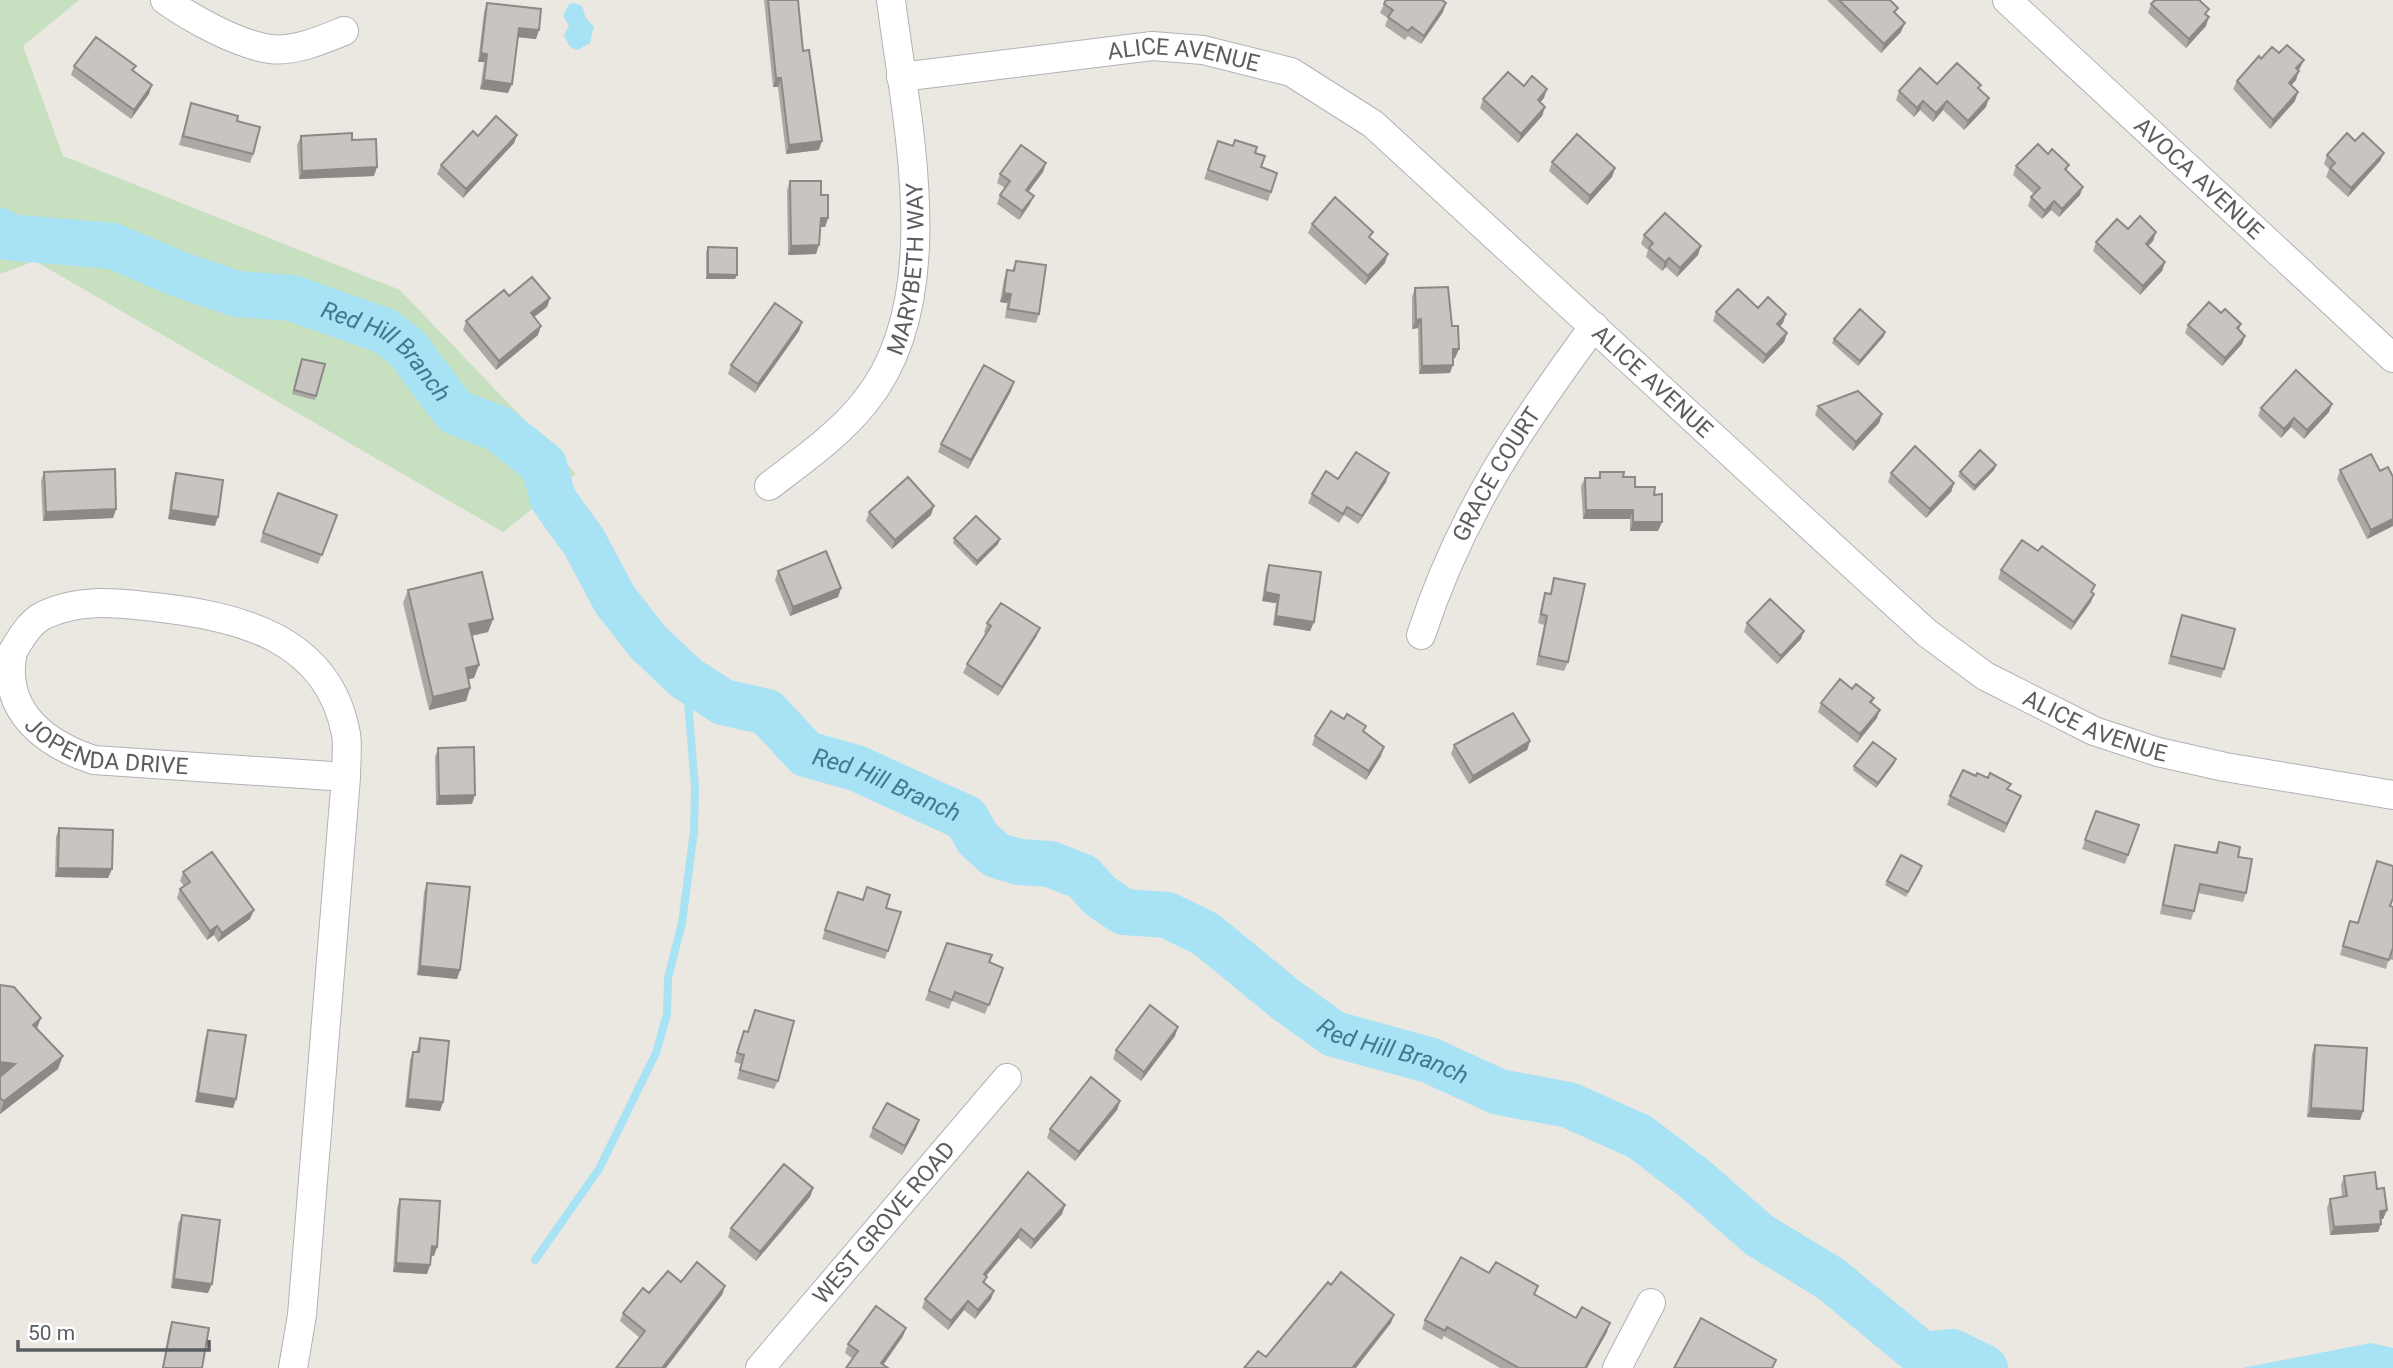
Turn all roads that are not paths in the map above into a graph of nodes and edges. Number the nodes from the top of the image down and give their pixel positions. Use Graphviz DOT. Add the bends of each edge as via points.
graph roads {
  1 [pos="166,0"];
  2 [pos="891,0"];
  3 [pos="2007,0"];
  4 [pos="344,31"];
  5 [pos="901,77"];
  6 [pos="1594,326"];
  7 [pos="2393,358"];
  8 [pos="769,486"];
  9 [pos="1421,635"];
  10 [pos="346,777"];
  11 [pos="2393,795"];
  12 [pos="1007,1078"];
  13 [pos="1651,1303"];
  14 [pos="293,1368"];
  15 [pos="760,1368"];
  16 [pos="1617,1368"];
  1 -- 4 [label="street" via="227,34 271,49 313,44"];
  2 -- 5 [label="street, MARYBETH WAY"];
  3 -- 7 [label="street, AVOCA AVENUE"];
  5 -- 6 [label="street, ALICE AVENUE" via="1152,46 1203,50 1291,72 1373,124"];
  5 -- 8 [label="street, MARYBETH WAY" via="918,225 916,271 906,315 867,401 832,439"];
  6 -- 9 [label="street, GRACE COURT" via="1488,478 1439,578"];
  6 -- 11 [label="street, ALICE AVENUE" via="1927,633 1985,676 2094,731 2158,752"];
  10 -- 10 [label="street, JOPENDA DRIVE" via="346,736 321,673 295,649 232,618 100,601 41,616 22,635 10,657 6,684 10,706 24,726 64,750 94,760"];
  10 -- 14 [label="street, JOPENDA DRIVE" via="303,1301"];
  12 -- 15 [label="street, WEST GROVE ROAD"];
  13 -- 16 [label="street"];
}
